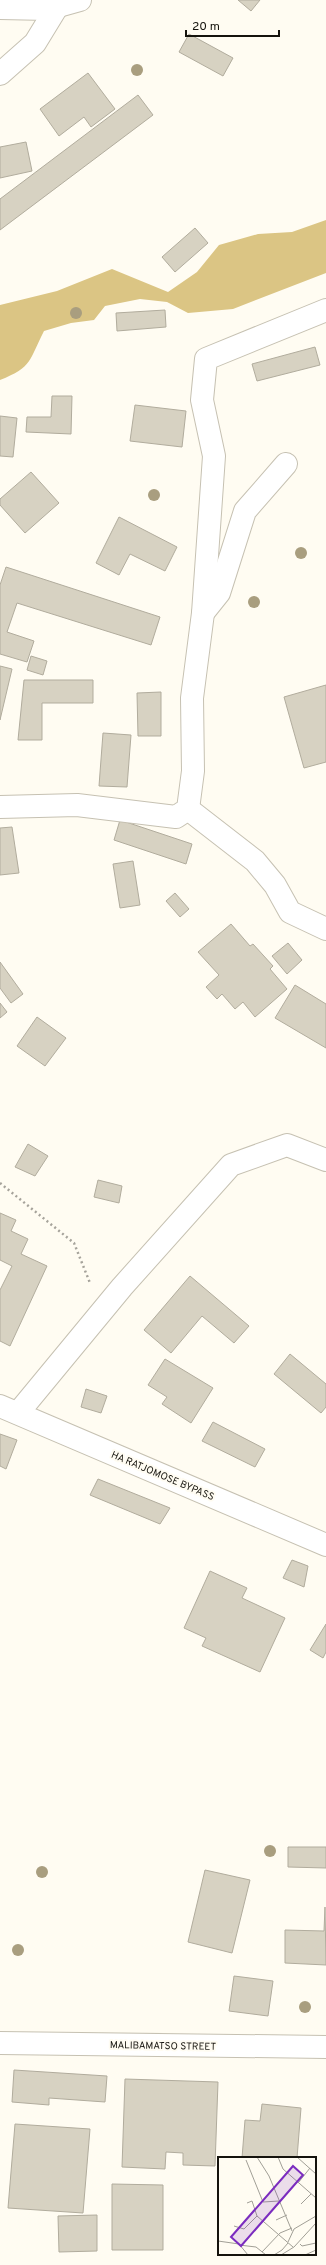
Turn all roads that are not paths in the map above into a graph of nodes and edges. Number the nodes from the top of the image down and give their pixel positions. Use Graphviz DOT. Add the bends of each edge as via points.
graph roads {
  1 [pos="80,0"];
  2 [pos="58,7"];
  3 [pos="0,8"];
  4 [pos="0,74"];
  5 [pos="326,310"];
  6 [pos="286,464"];
  7 [pos="203,613"];
  8 [pos="0,807"];
  9 [pos="188,809"];
  10 [pos="326,929"];
  11 [pos="326,1160"];
  12 [pos="9,1409"];
  13 [pos="326,1545"];
  14 [pos="0,2043"];
  15 [pos="326,2047"];
  1 -- 2 [label="street"];
  2 -- 3 [label="street"];
  2 -- 4 [label="street" via="35,43"];
  5 -- 7 [label="street" via="206,359 202,400 214,456"];
  6 -- 7 [label="street" via="245,511 219,593"];
  7 -- 9 [label="street" via="192,698 193,771"];
  8 -- 9 [label="street" via="76,805 176,817"];
  9 -- 10 [label="street" via="255,861 275,885 290,912"];
  11 -- 12 [label="street" via="287,1145 231,1165 102,1311"];
  12 -- 13 [label="street, HA RATJOMOSE BYPASS"];
  14 -- 15 [label="street, MALIBAMATSO STREET"];
}
